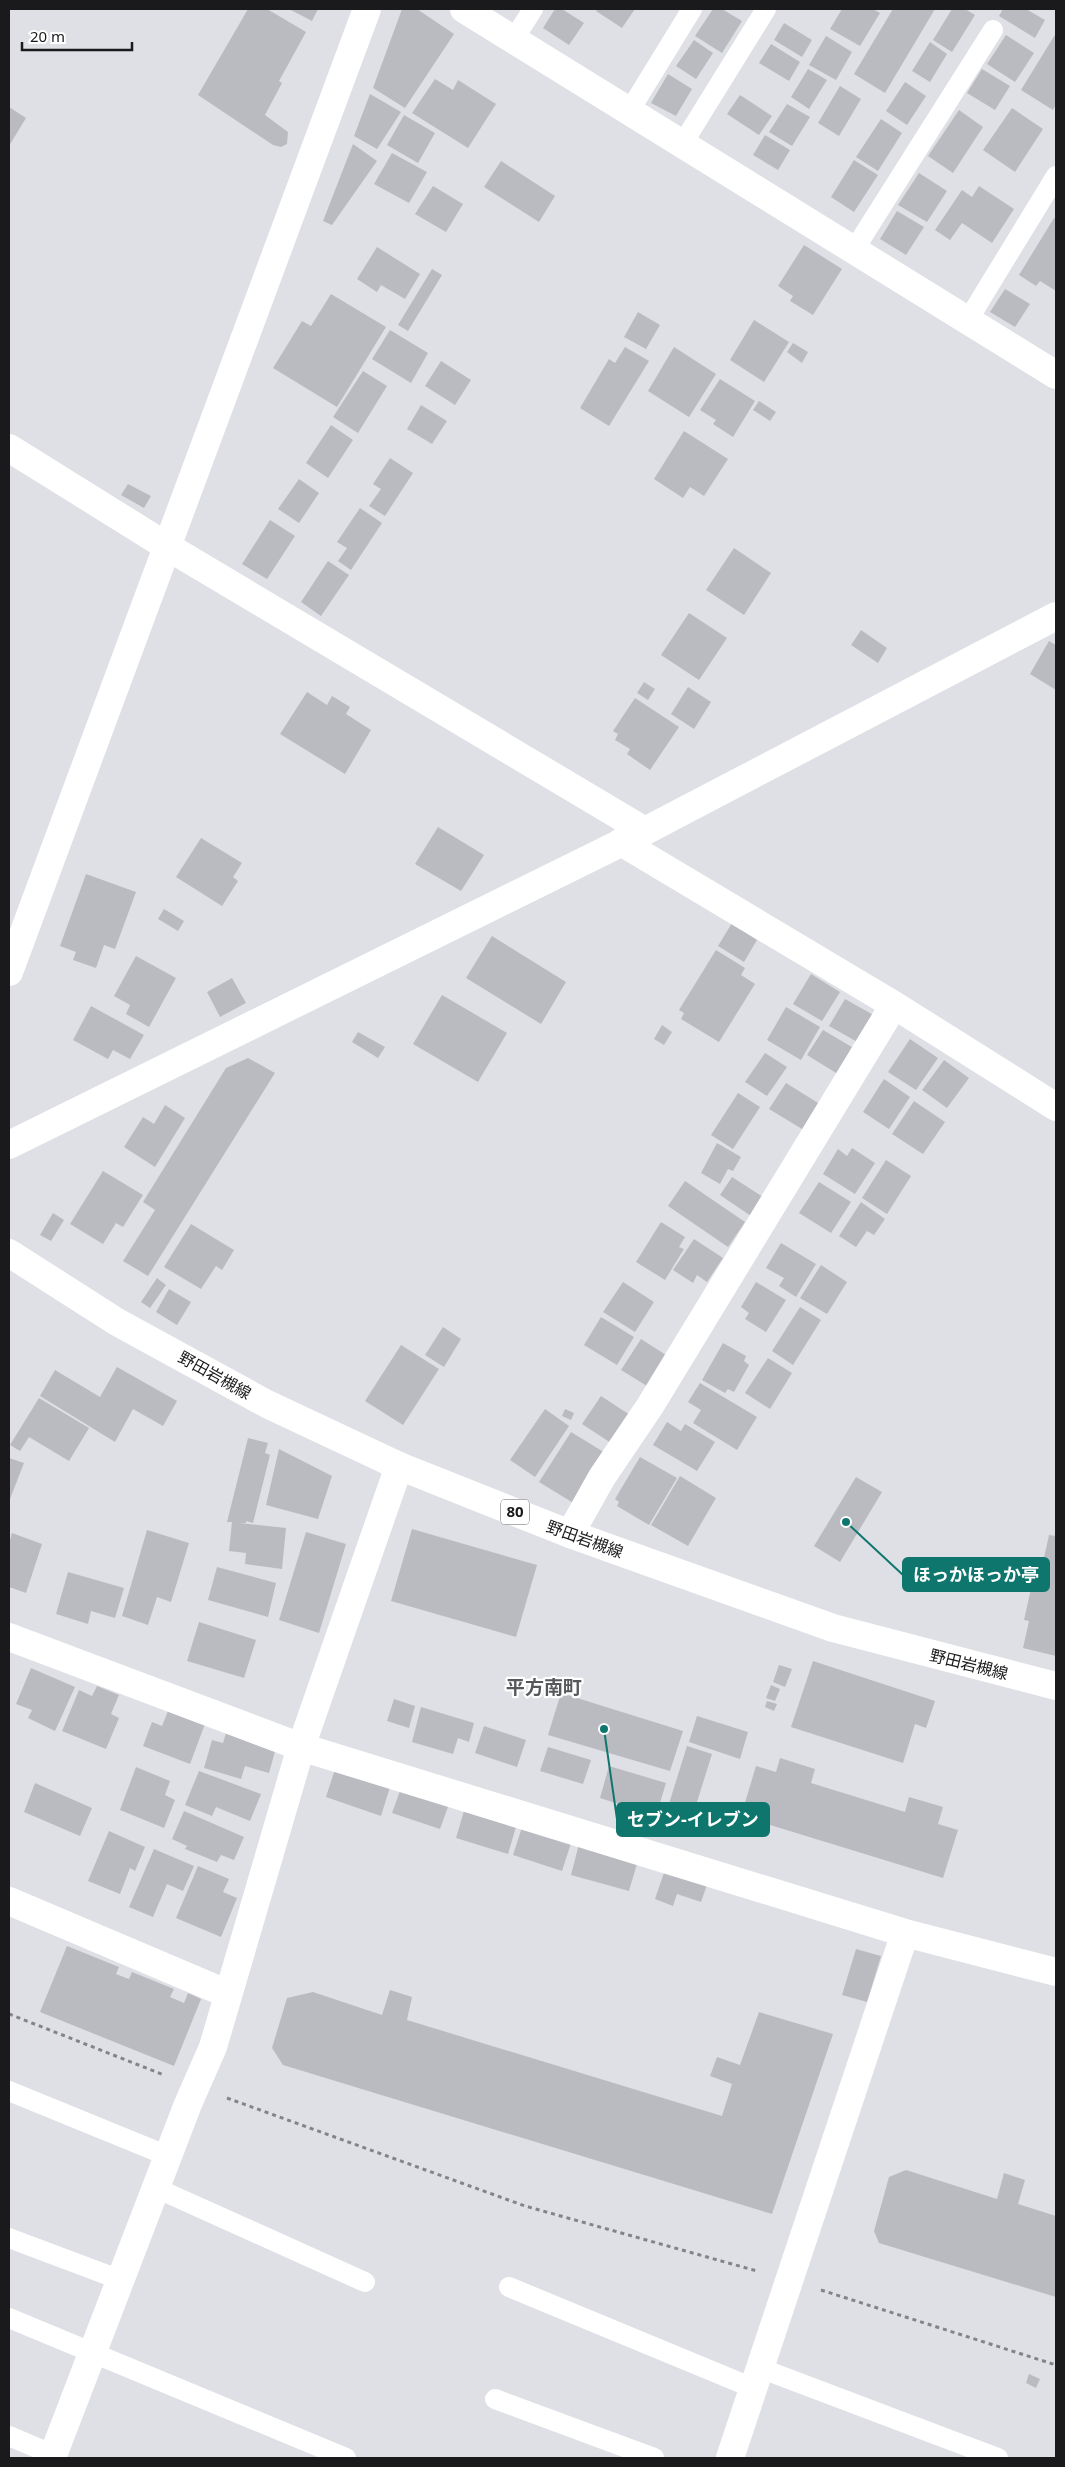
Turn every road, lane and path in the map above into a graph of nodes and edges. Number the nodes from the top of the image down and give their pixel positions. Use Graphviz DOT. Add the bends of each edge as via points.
graph roads {
  1 [pos="367,9"];
  2 [pos="464,9"];
  3 [pos="533,9"];
  4 [pos="692,9"];
  5 [pos="766,9"];
  6 [pos="993,30"];
  7 [pos="514,39"];
  8 [pos="630,110"];
  9 [pos="683,143"];
  10 [pos="1056,176"];
  11 [pos="854,250"];
  12 [pos="968,320"];
  13 [pos="1056,375"];
  14 [pos="9,448"];
  15 [pos="168,547"];
  16 [pos="1056,616"];
  17 [pos="645,831"];
  18 [pos="621,842"];
  19 [pos="9,972"];
  20 [pos="894,1005"];
  21 [pos="1056,1107"];
  22 [pos="9,1145"];
  23 [pos="9,1253"];
  24 [pos="399,1466"];
  25 [pos="570,1534"];
  26 [pos="9,1637"];
  27 [pos="1056,1686"];
  28 [pos="301,1747"];
  29 [pos="9,1901"];
  30 [pos="905,1933"];
  31 [pos="1056,1972"];
  32 [pos="228,1994"];
  33 [pos="9,2014"];
  34 [pos="195,2087"];
  35 [pos="9,2091"];
  36 [pos="168,2156"];
  37 [pos="156,2188"];
  38 [pos="9,2238"];
  39 [pos="121,2280"];
  40 [pos="790,2280"];
  41 [pos="364,2282"];
  42 [pos="510,2287"];
  43 [pos="9,2318"];
  44 [pos="93,2353"];
  45 [pos="1056,2365"];
  46 [pos="757,2378"];
  47 [pos="495,2399"];
  48 [pos="9,2436"];
  49 [pos="53,2456"];
  50 [pos="346,2458"];
  51 [pos="654,2458"];
  52 [pos="730,2458"];
  53 [pos="998,2458"];
  1 -- 15 [label="street"];
  2 -- 7 [label="street"];
  3 -- 7 [label="lane"];
  4 -- 8 [label="lane"];
  5 -- 9 [label="lane"];
  6 -- 11 [label="lane"];
  7 -- 8 [label="street"];
  8 -- 9 [label="street"];
  9 -- 11 [label="street"];
  10 -- 12 [label="lane"];
  11 -- 12 [label="street"];
  12 -- 13 [label="street"];
  14 -- 15 [label="street"];
  15 -- 17 [label="street"];
  15 -- 19 [label="street"];
  16 -- 17 [label="street"];
  17 -- 18 [label="street"];
  18 -- 20 [label="street"];
  18 -- 22 [label="street"];
  20 -- 21 [label="street"];
  20 -- 25 [label="street"];
  23 -- 24 [label="street, 野田岩槻線 / 80" via="134,1331 267,1404"];
  24 -- 25 [label="street, 野田岩槻線 / 80"];
  24 -- 28 [label="street"];
  25 -- 27 [label="street, 野田岩槻線 / 80" via="833,1628"];
  26 -- 28 [label="street"];
  28 -- 30 [label="street"];
  28 -- 32 [label="street"];
  29 -- 32 [label="street"];
  30 -- 31 [label="street"];
  30 -- 40 [label="street"];
  32 -- 34 [label="street" via="213,2047"];
  33 -- 34 [label="path"];
  34 -- 36 [label="street"];
  34 -- 40 [label="path" via="525,2206"];
  35 -- 36 [label="lane"];
  36 -- 37 [label="street"];
  37 -- 39 [label="street"];
  37 -- 41 [label="lane"];
  38 -- 39 [label="lane"];
  39 -- 44 [label="street"];
  40 -- 45 [label="path"];
  40 -- 46 [label="street"];
  42 -- 46 [label="lane"];
  43 -- 44 [label="lane"];
  44 -- 49 [label="street"];
  44 -- 50 [label="lane"];
  46 -- 52 [label="street"];
  46 -- 53 [label="lane"];
  47 -- 51 [label="lane"];
  48 -- 49 [label="lane"];
}
